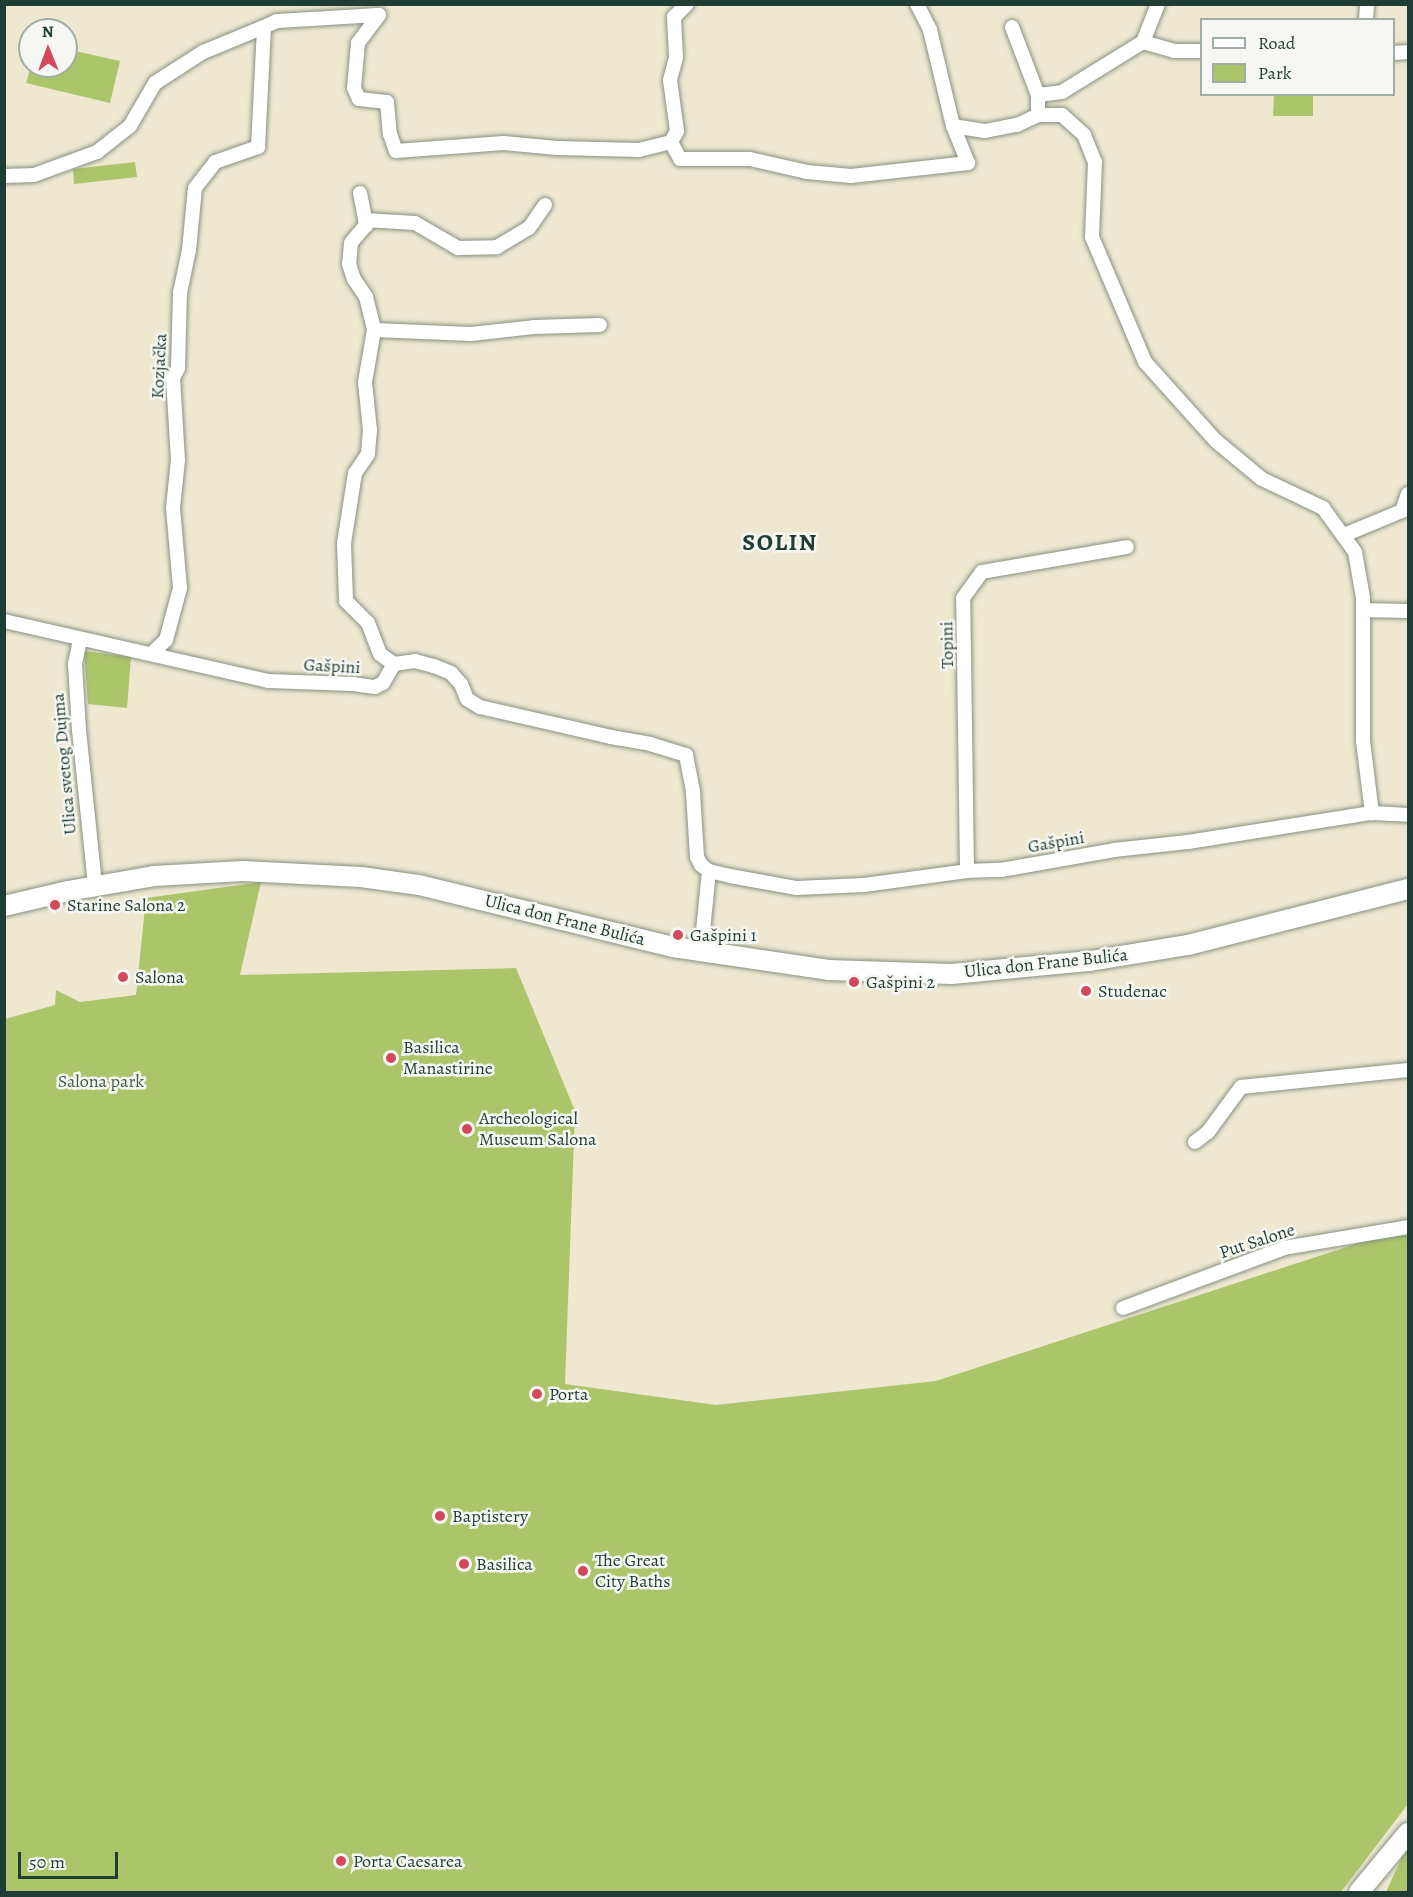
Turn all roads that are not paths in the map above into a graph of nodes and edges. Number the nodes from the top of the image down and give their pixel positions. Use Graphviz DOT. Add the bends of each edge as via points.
graph roads {
  1 [pos="687,4"];
  2 [pos="917,4"];
  3 [pos="1158,4"];
  4 [pos="264,27"];
  5 [pos="1012,27"];
  6 [pos="1143,42"];
  7 [pos="1200,51"];
  8 [pos="1038,95"];
  9 [pos="1038,115"];
  10 [pos="953,126"];
  11 [pos="671,141"];
  12 [pos="4,176"];
  13 [pos="360,193"];
  14 [pos="545,205"];
  15 [pos="365,220"];
  16 [pos="600,325"];
  17 [pos="374,330"];
  18 [pos="1408,494"];
  19 [pos="1405,511"];
  20 [pos="1344,535"];
  21 [pos="1127,547"];
  22 [pos="1363,610"];
  23 [pos="1408,611"];
  24 [pos="4,621"];
  25 [pos="80,640"];
  26 [pos="152,653"];
  27 [pos="394,664"];
  28 [pos="1372,813"];
  29 [pos="1408,815"];
  30 [pos="709,871"];
  31 [pos="967,871"];
  32 [pos="95,886"];
  33 [pos="1408,889"];
  34 [pos="4,906"];
  35 [pos="701,951"];
  36 [pos="1408,1070"];
  37 [pos="1195,1142"];
  38 [pos="1408,1227"];
  39 [pos="1122,1308"];
  40 [pos="1408,1833"];
  41 [pos="1359,1893"];
  1 -- 11 [label="street" via="674,17 676,57 670,80 677,131"];
  2 -- 10 [label="street" via="930,30"];
  3 -- 6 [label="street"];
  4 -- 11 [label="street" via="277,21 379,15 358,43 354,88 359,99 387,102 396,151 504,143 639,150"];
  4 -- 12 [label="street" via="203,52 155,83 130,126 98,152 34,175"];
  4 -- 26 [label="street, Kozjačka" via="258,147 214,162 195,188 180,293 178,368 173,378 178,460 173,508 180,588 166,640"];
  5 -- 8 [label="street"];
  6 -- 7 [label="street" via="1174,51"];
  6 -- 8 [label="street" via="1062,92"];
  8 -- 9 [label="street"];
  9 -- 10 [label="street" via="1017,125 985,131"];
  9 -- 20 [label="street" via="1062,115 1084,135 1095,162 1092,237 1145,362 1216,441 1262,479 1323,508"];
  10 -- 11 [label="street" via="968,163 851,176 807,172 750,159 680,159"];
  13 -- 15 [label="street"];
  14 -- 15 [label="street" via="529,228 497,247 458,248 415,223"];
  15 -- 17 [label="street" via="366,225 351,243 349,264 366,297"];
  16 -- 17 [label="street" via="471,334"];
  17 -- 27 [label="street" via="365,382 368,454 356,473 344,543 346,601 368,623 380,654"];
  18 -- 19 [label="street"];
  19 -- 20 [label="street"];
  20 -- 22 [label="street" via="1355,552"];
  21 -- 31 [label="street, Topini" via="982,572 963,598"];
  22 -- 23 [label="street"];
  22 -- 28 [label="street" via="1363,741"];
  24 -- 25 [label="street, Gašpini"];
  25 -- 26 [label="street, Gašpini"];
  25 -- 32 [label="street, Ulica svetog Dujma" via="75,664 79,730"];
  26 -- 27 [label="street, Gašpini" via="268,681 375,687 383,683"];
  27 -- 30 [label="street" via="415,661 451,673 467,699 480,706 686,755 697,857"];
  28 -- 29 [label="street, Gašpini"];
  28 -- 31 [label="street, Gašpini" via="1001,870"];
  30 -- 31 [label="street, Gašpini" via="797,888 864,885"];
  30 -- 35 [label="street"];
  32 -- 34 [label="street, Ulica don Frane Bulića"];
  32 -- 35 [label="street, Ulica don Frane Bulića" via="154,876 243,872 361,877 419,885"];
  33 -- 35 [label="street, Ulica don Frane Bulića" via="1188,945 1090,961 963,973 828,970"];
  36 -- 37 [label="street" via="1241,1087 1208,1132"];
  38 -- 39 [label="street, Put Salone" via="1284,1248"];
  40 -- 41 [label="street"];
}
